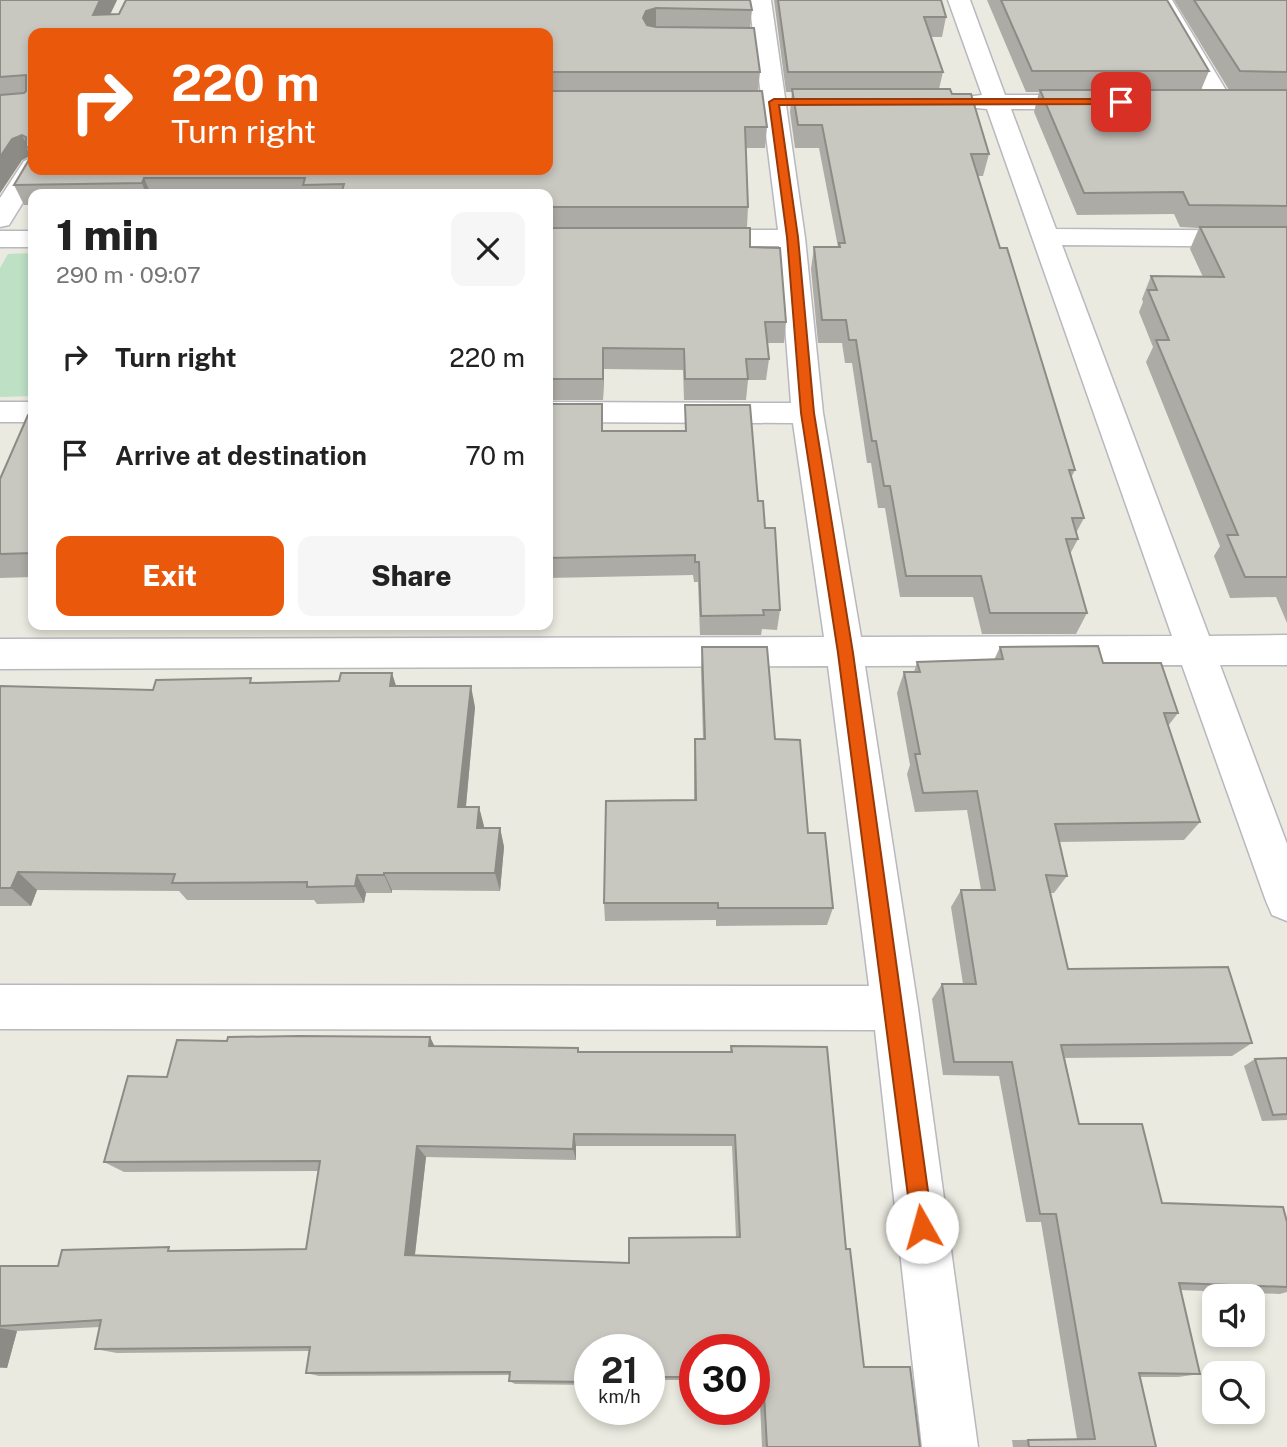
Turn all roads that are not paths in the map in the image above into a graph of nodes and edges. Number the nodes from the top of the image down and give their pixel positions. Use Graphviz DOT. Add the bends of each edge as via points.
graph roads {
  1 [pos="760,0"];
  2 [pos="960,0"];
  3 [pos="1161,0"];
  4 [pos="954,102"];
  5 [pos="996,102"];
  6 [pos="1115,102"];
  7 [pos="1195,102"];
  8 [pos="1221,102"];
  9 [pos="1248,102"];
  10 [pos="28,174"];
  11 [pos="0,219"];
  12 [pos="792,237"];
  13 [pos="1045,237"];
  14 [pos="670,238"];
  15 [pos="0,239"];
  16 [pos="28,239"];
  17 [pos="1287,239"];
  18 [pos="0,412"];
  19 [pos="28,412"];
  20 [pos="553,412"];
  21 [pos="807,413"];
  22 [pos="1195,650"];
  23 [pos="1287,650"];
  24 [pos="845,653"];
  25 [pos="0,654"];
  26 [pos="1287,901"];
  27 [pos="0,1007"];
  28 [pos="895,1008"];
  29 [pos="950,1447"];
  1 -- 12 [label="street" via="751,38 774,102"];
  2 -- 5 [label="street"];
  3 -- 8 [label="street"];
  4 -- 5 [label="street"];
  5 -- 6 [label="street"];
  5 -- 13 [label="street"];
  7 -- 8 [label="street"];
  8 -- 9 [label="street"];
  10 -- 11 [label="street"];
  12 -- 14 [label="street"];
  12 -- 21 [label="street"];
  13 -- 17 [label="street"];
  13 -- 22 [label="street"];
  15 -- 16 [label="street"];
  18 -- 19 [label="street"];
  20 -- 21 [label="street"];
  21 -- 24 [label="street"];
  22 -- 23 [label="street"];
  22 -- 24 [label="street"];
  22 -- 26 [label="street"];
  24 -- 25 [label="street"];
  24 -- 28 [label="street"];
  27 -- 28 [label="street"];
  28 -- 29 [label="street"];
}
